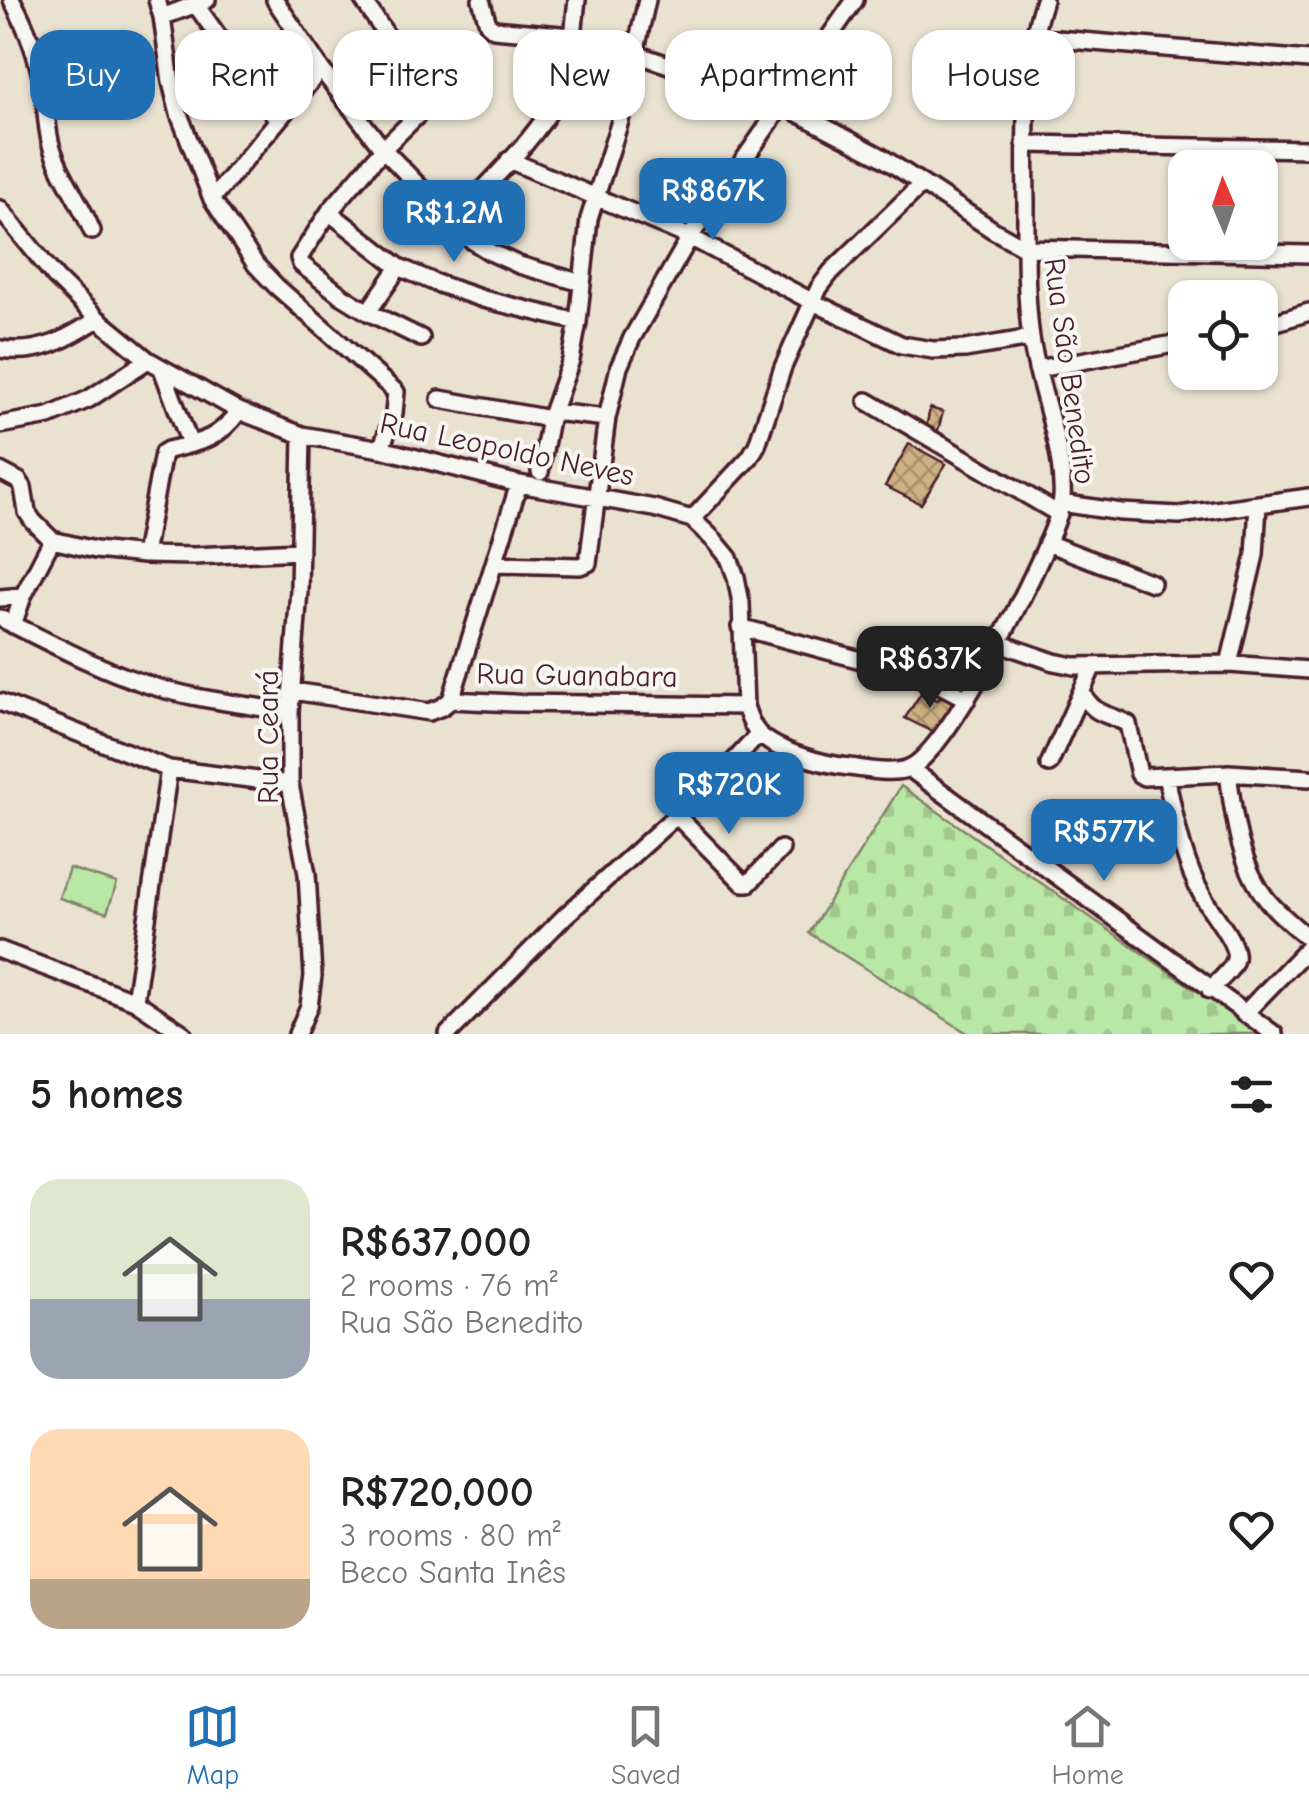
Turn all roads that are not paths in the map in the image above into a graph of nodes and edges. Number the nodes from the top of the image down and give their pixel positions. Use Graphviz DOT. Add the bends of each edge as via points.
graph roads {
  1 [pos="12,0"];
  2 [pos="275,0"];
  3 [pos="362,0"];
  4 [pos="578,0"];
  5 [pos="647,0"];
  6 [pos="855,0"];
  7 [pos="1044,0"];
  8 [pos="201,3"];
  9 [pos="160,6"];
  10 [pos="483,7"];
  11 [pos="219,30"];
  12 [pos="573,30"];
  13 [pos="641,30"];
  14 [pos="834,30"];
  15 [pos="1035,30"];
  16 [pos="513,31"];
  17 [pos="1075,40"];
  18 [pos="1309,60"];
  19 [pos="322,69"];
  20 [pos="313,79"];
  21 [pos="276,120"];
  22 [pos="541,120"];
  23 [pos="619,120"];
  24 [pos="770,120"];
  25 [pos="808,120"];
  26 [pos="1028,120"];
  27 [pos="1026,144"];
  28 [pos="1309,148"];
  29 [pos="383,149"];
  30 [pos="509,160"];
  31 [pos="922,185"];
  32 [pos="594,195"];
  33 [pos="212,199"];
  34 [pos="0,208"];
  35 [pos="329,212"];
  36 [pos="452,222"];
  37 [pos="92,232"];
  38 [pos="690,237"];
  39 [pos="1025,248"];
  40 [pos="1309,254"];
  41 [pos="399,267"];
  42 [pos="582,283"];
  43 [pos="814,302"];
  44 [pos="368,312"];
  45 [pos="1309,312"];
  46 [pos="98,319"];
  47 [pos="1278,321"];
  48 [pos="578,322"];
  49 [pos="421,338"];
  50 [pos="1031,338"];
  51 [pos="1168,345"];
  52 [pos="0,349"];
  53 [pos="155,364"];
  54 [pos="1037,368"];
  55 [pos="440,400"];
  56 [pos="866,401"];
  57 [pos="239,411"];
  58 [pos="552,415"];
  59 [pos="607,418"];
  60 [pos="0,426"];
  61 [pos="302,436"];
  62 [pos="190,444"];
  63 [pos="381,449"];
  64 [pos="0,470"];
  65 [pos="540,472"];
  66 [pos="519,484"];
  67 [pos="1309,497"];
  68 [pos="598,499"];
  69 [pos="1258,504"];
  70 [pos="1060,509"];
  71 [pos="692,519"];
  72 [pos="52,540"];
  73 [pos="1047,543"];
  74 [pos="300,551"];
  75 [pos="144,555"];
  76 [pos="494,564"];
  77 [pos="1152,584"];
  78 [pos="23,596"];
  79 [pos="0,598"];
  80 [pos="6,621"];
  81 [pos="740,627"];
  82 [pos="999,642"];
  83 [pos="1228,664"];
  84 [pos="1093,666"];
  85 [pos="1309,670"];
  86 [pos="292,691"];
  87 [pos="1082,692"];
  88 [pos="966,699"];
  89 [pos="451,700"];
  90 [pos="0,702"];
  91 [pos="745,706"];
  92 [pos="290,712"];
  93 [pos="759,734"];
  94 [pos="1049,764"];
  95 [pos="908,768"];
  96 [pos="169,769"];
  97 [pos="1228,773"];
  98 [pos="1166,776"];
  99 [pos="1309,778"];
  100 [pos="290,784"];
  101 [pos="676,815"];
  102 [pos="781,849"];
  103 [pos="1309,939"];
  104 [pos="1309,947"];
  105 [pos="0,950"];
  106 [pos="1210,990"];
  107 [pos="135,1001"];
  108 [pos="1244,1014"];
  109 [pos="184,1034"];
  110 [pos="297,1034"];
  111 [pos="448,1034"];
  112 [pos="1274,1034"];
  1 -- 37 [label="street" via="38,63 50,141"];
  2 -- 19 [label="street"];
  3 -- 29 [label="street" via="425,94 424,109"];
  4 -- 12 [label="street"];
  5 -- 13 [label="street"];
  6 -- 14 [label="street"];
  7 -- 15 [label="street, Rua São Benedito"];
  8 -- 9 [label="street"];
  8 -- 11 [label="street"];
  9 -- 33 [label="street" via="179,114"];
  10 -- 16 [label="street" via="494,29"];
  17 -- 18 [label="street"];
  19 -- 20 [label="street"];
  19 -- 29 [label="street"];
  21 -- 33 [label="street"];
  22 -- 30 [label="street"];
  23 -- 32 [label="street"];
  24 -- 38 [label="street"];
  25 -- 31 [label="street"];
  26 -- 27 [label="street, Rua São Benedito"];
  27 -- 28 [label="street"];
  27 -- 39 [label="street, Rua São Benedito"];
  29 -- 35 [label="street"];
  29 -- 36 [label="street"];
  30 -- 32 [label="street"];
  30 -- 36 [label="street"];
  31 -- 39 [label="street"];
  31 -- 43 [label="street" via="831,272"];
  32 -- 38 [label="street"];
  32 -- 42 [label="street"];
  33 -- 63 [label="street" via="276,286 396,392"];
  34 -- 46 [label="street, Rua Leopoldo Neves"];
  35 -- 41 [label="street"];
  35 -- 44 [label="street" via="299,254 301,264"];
  36 -- 42 [label="street" via="490,252"];
  38 -- 43 [label="street"];
  38 -- 59 [label="street" via="632,338"];
  39 -- 40 [label="street"];
  39 -- 50 [label="street, Rua São Benedito"];
  41 -- 44 [label="street"];
  41 -- 48 [label="street" via="483,300"];
  42 -- 48 [label="street"];
  43 -- 50 [label="street" via="902,345 965,349"];
  43 -- 71 [label="street" via="757,446"];
  44 -- 49 [label="street"];
  45 -- 47 [label="street"];
  46 -- 52 [label="street" via="39,350"];
  46 -- 53 [label="street, Rua Leopoldo Neves"];
  48 -- 58 [label="street"];
  50 -- 54 [label="street, Rua São Benedito"];
  51 -- 54 [label="street"];
  53 -- 57 [label="street, Rua Leopoldo Neves"];
  53 -- 60 [label="street" via="49,416"];
  53 -- 62 [label="street"];
  54 -- 70 [label="street, Rua São Benedito" via="1059,460"];
  55 -- 58 [label="street"];
  56 -- 70 [label="street"];
  57 -- 61 [label="street, Rua Leopoldo Neves"];
  57 -- 62 [label="street" via="220,434"];
  58 -- 59 [label="street"];
  58 -- 65 [label="street"];
  59 -- 68 [label="street"];
  61 -- 63 [label="street, Rua Leopoldo Neves"];
  61 -- 74 [label="street, Rua Ceará"];
  62 -- 75 [label="street" via="161,457"];
  63 -- 66 [label="street, Rua Leopoldo Neves"];
  64 -- 72 [label="street" via="23,486 27,512"];
  66 -- 68 [label="street, Rua Leopoldo Neves"];
  66 -- 76 [label="street"];
  67 -- 69 [label="street"];
  68 -- 71 [label="street, Rua Leopoldo Neves"];
  68 -- 76 [label="street" via="586,565"];
  69 -- 70 [label="street" via="1178,515"];
  69 -- 83 [label="street" via="1256,554"];
  70 -- 73 [label="street, Rua São Benedito"];
  71 -- 81 [label="street" via="729,558"];
  72 -- 75 [label="street"];
  72 -- 78 [label="street"];
  73 -- 77 [label="street"];
  73 -- 82 [label="street, Rua São Benedito"];
  74 -- 75 [label="street"];
  74 -- 86 [label="street, Rua Ceará"];
  76 -- 89 [label="street"];
  78 -- 79 [label="street"];
  78 -- 80 [label="street"];
  80 -- 92 [label="street" via="144,684"];
  81 -- 88 [label="street" via="905,672"];
  81 -- 91 [label="street"];
  82 -- 84 [label="street" via="1054,662"];
  82 -- 88 [label="street, Rua São Benedito"];
  83 -- 84 [label="street"];
  83 -- 85 [label="street"];
  84 -- 87 [label="street"];
  86 -- 89 [label="street, Rua Guanabara" via="428,712"];
  86 -- 92 [label="street, Rua Ceará"];
  87 -- 94 [label="street"];
  87 -- 98 [label="street" via="1090,706 1128,724 1139,774"];
  88 -- 95 [label="street, Rua São Benedito" via="934,746"];
  89 -- 91 [label="street, Rua Guanabara"];
  90 -- 96 [label="street"];
  91 -- 93 [label="street"];
  92 -- 100 [label="street, Rua Ceará"];
  93 -- 95 [label="street" via="830,764"];
  93 -- 101 [label="street"];
  95 -- 106 [label="street"];
  96 -- 100 [label="street"];
  96 -- 107 [label="street"];
  97 -- 98 [label="street"];
  97 -- 99 [label="street"];
  97 -- 103 [label="street" via="1243,854 1266,899"];
  98 -- 106 [label="street" via="1186,860 1236,954"];
  100 -- 110 [label="street, Rua Ceará" via="307,874 314,976"];
  101 -- 102 [label="street" via="743,883"];
  101 -- 111 [label="street"];
  104 -- 108 [label="street"];
  105 -- 107 [label="street"];
  106 -- 108 [label="street"];
  107 -- 109 [label="street"];
  108 -- 112 [label="street"];
}
